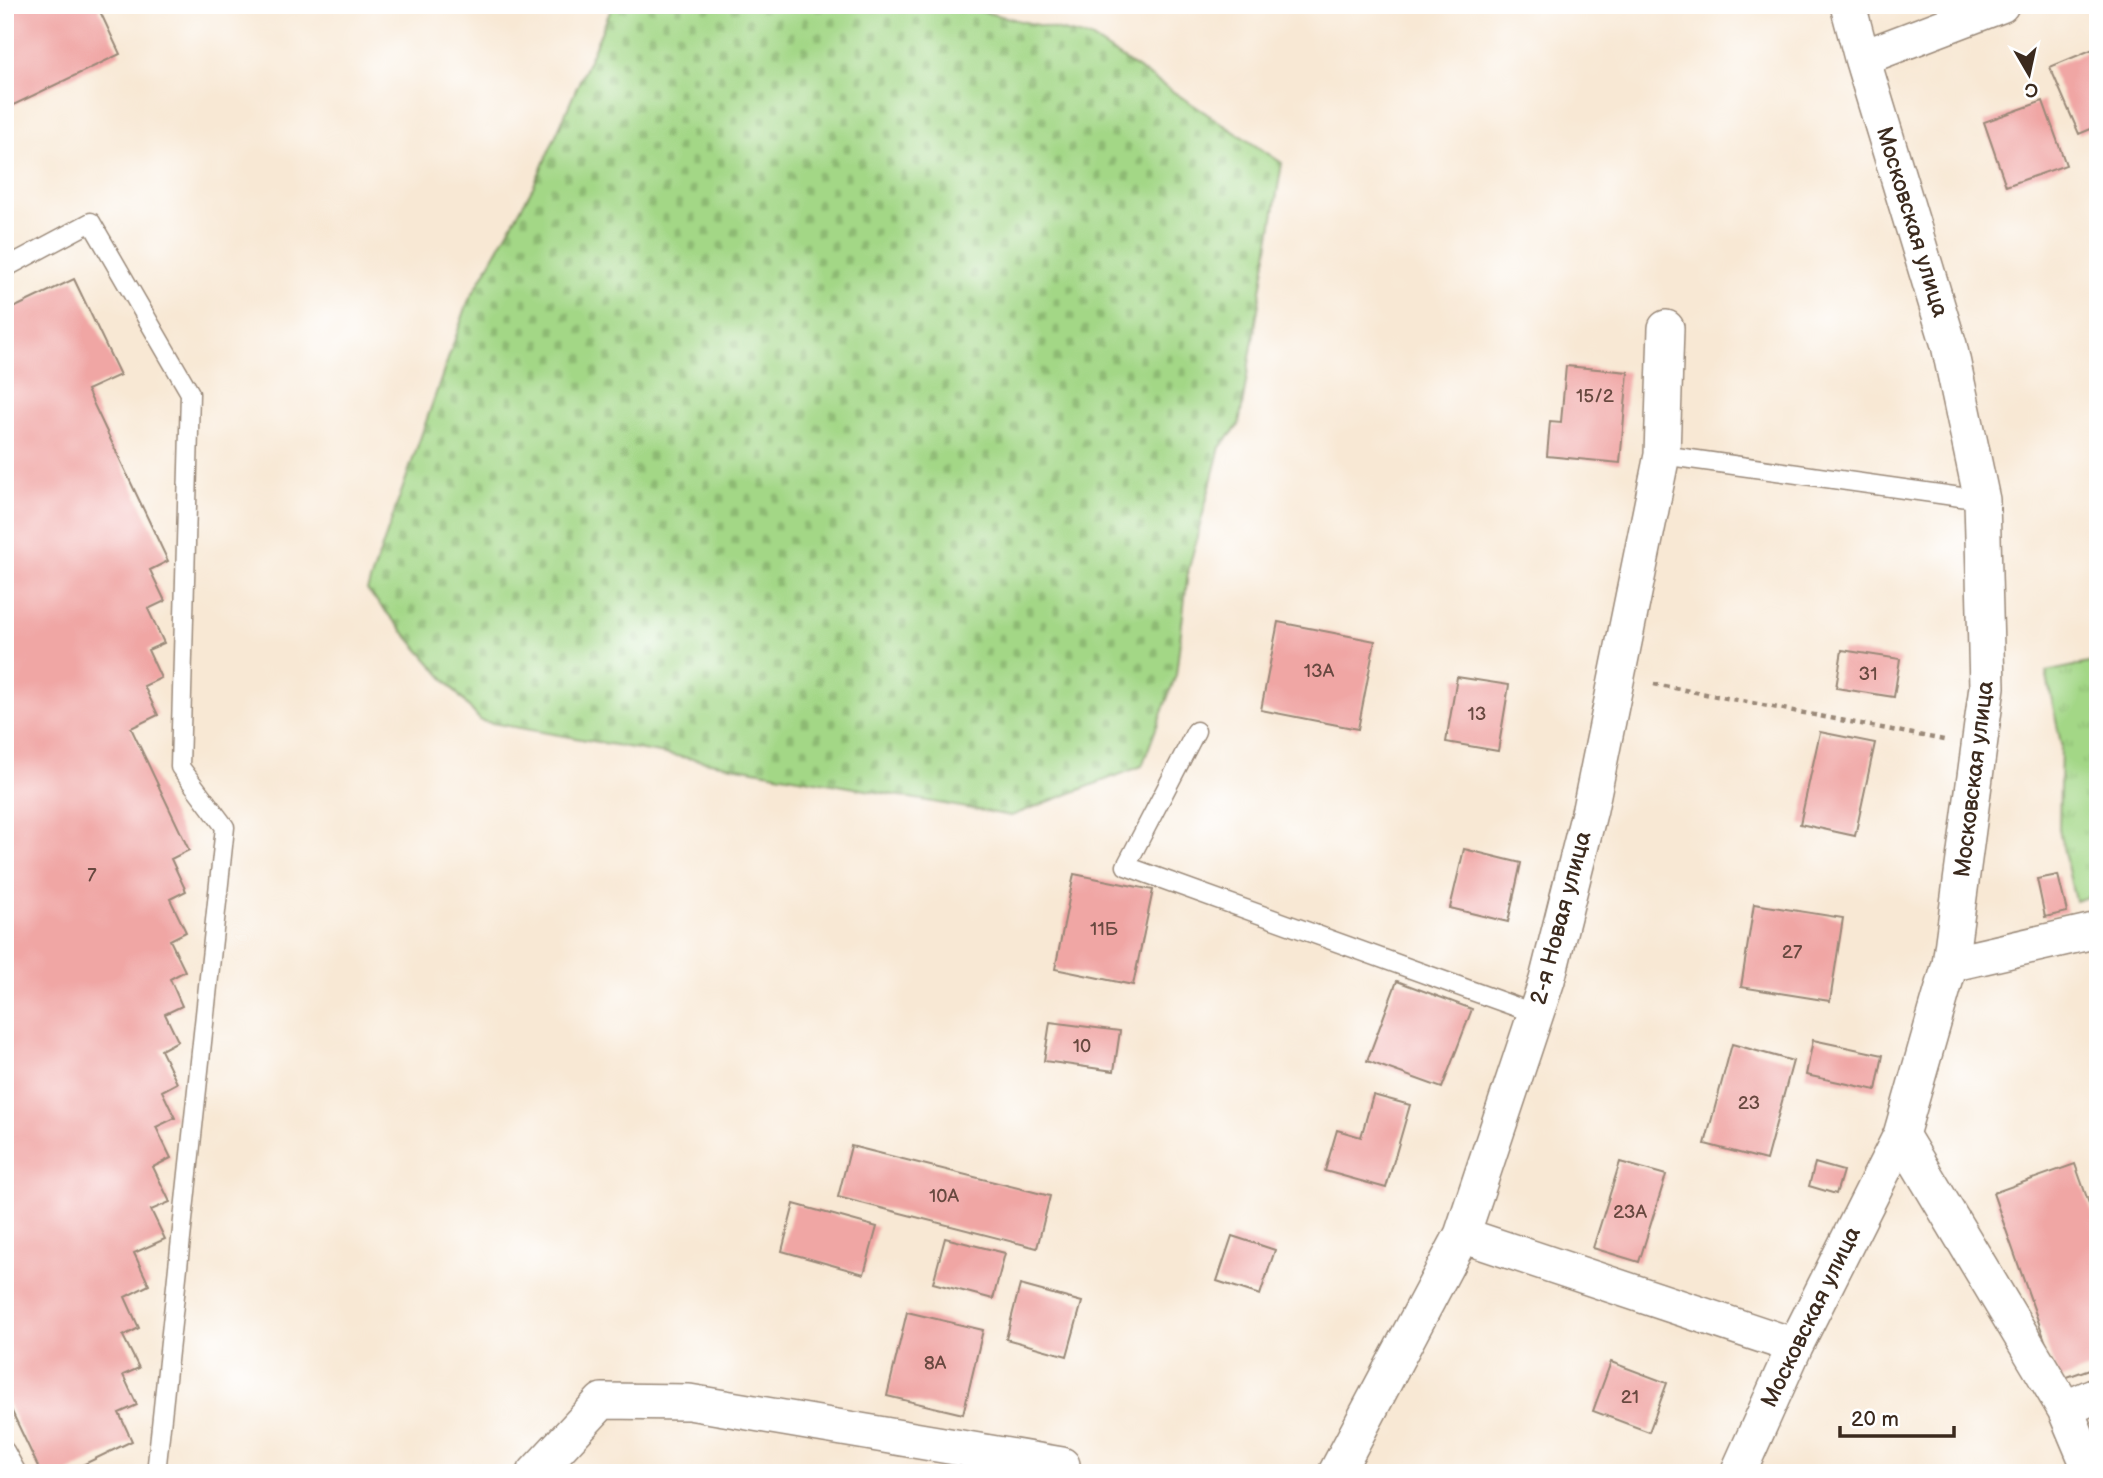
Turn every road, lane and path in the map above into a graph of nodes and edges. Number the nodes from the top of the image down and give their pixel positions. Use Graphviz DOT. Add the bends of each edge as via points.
graph roads {
  1 [pos="1848,5"];
  2 [pos="2001,5"];
  3 [pos="1862,58"];
  4 [pos="5,268"];
  5 [pos="1665,328"];
  6 [pos="1662,455"];
  7 [pos="1982,500"];
  8 [pos="1617,677"];
  9 [pos="1196,731"];
  10 [pos="1979,747"];
  11 [pos="2098,930"];
  12 [pos="1950,964"];
  13 [pos="1536,1014"];
  14 [pos="1900,1135"];
  15 [pos="1462,1235"];
  16 [pos="1795,1346"];
  17 [pos="2098,1394"];
  18 [pos="2065,1409"];
  19 [pos="5,1451"];
  20 [pos="1062,1465"];
  21 [pos="17,1473"];
  22 [pos="156,1473"];
  23 [pos="535,1473"];
  24 [pos="1336,1473"];
  25 [pos="1738,1473"];
  26 [pos="2092,1473"];
  1 -- 3 [label="street, Московская улица"];
  2 -- 3 [label="street"];
  3 -- 7 [label="street, Московская улица" via="1949,345"];
  4 -- 22 [label="lane" via="91,222 190,393 180,767 225,827"];
  5 -- 6 [label="street, 2-я Новая улица"];
  6 -- 7 [label="lane"];
  6 -- 8 [label="street, 2-я Новая улица"];
  7 -- 10 [label="street, Московская улица" via="1987,687"];
  8 -- 10 [label="path"];
  8 -- 13 [label="street, 2-я Новая улица" via="1590,809"];
  9 -- 13 [label="lane" via="1126,866"];
  10 -- 12 [label="street, Московская улица"];
  11 -- 12 [label="street"];
  12 -- 14 [label="street, Московская улица"];
  13 -- 15 [label="street, 2-я Новая улица"];
  14 -- 16 [label="street, Московская улица"];
  14 -- 18 [label="street"];
  15 -- 16 [label="street"];
  15 -- 24 [label="street, 2-я Новая улица"];
  16 -- 25 [label="street, Московская улица"];
  17 -- 18 [label="street"];
  18 -- 26 [label="street"];
  19 -- 21 [label="lane"];
  20 -- 23 [label="street" via="689,1402 602,1401"];
}
